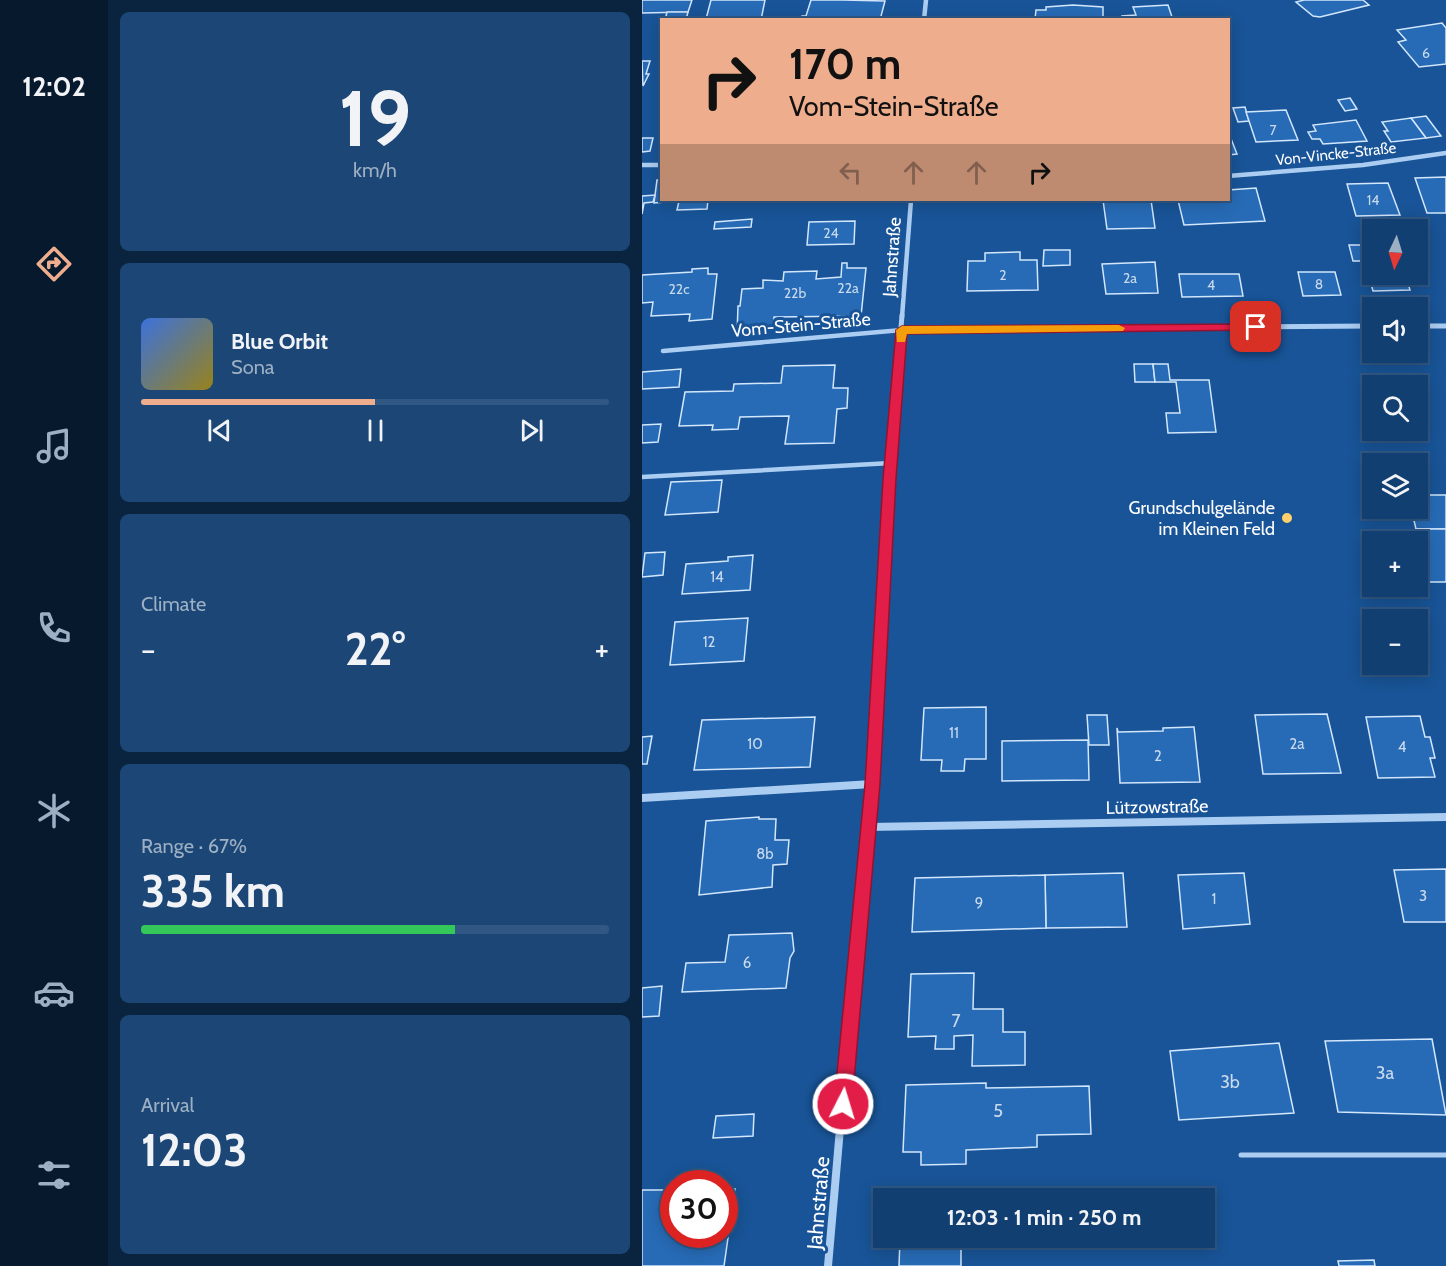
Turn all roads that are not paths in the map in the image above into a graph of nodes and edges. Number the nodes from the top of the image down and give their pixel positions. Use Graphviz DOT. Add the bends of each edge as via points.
graph roads {
  1 [pos="926,0"];
  2 [pos="924,18"];
  3 [pos="1446,153"];
  4 [pos="642,165"];
  5 [pos="660,165"];
  6 [pos="1230,176"];
  7 [pos="911,201"];
  8 [pos="1362,326"];
  9 [pos="1428,326"];
  10 [pos="1446,326"];
  11 [pos="902,330"];
  12 [pos="663,351"];
  13 [pos="891,463"];
  14 [pos="642,477"];
  15 [pos="872,784"];
  16 [pos="642,798"];
  17 [pos="1446,817"];
  18 [pos="868,828"];
  19 [pos="1241,1155"];
  20 [pos="1446,1155"];
  21 [pos="828,1266"];
  1 -- 2 [label="street"];
  3 -- 6 [label="street, Von-Vincke-Straße" via="1363,165"];
  4 -- 5 [label="street"];
  7 -- 11 [label="street, Jahnstraße"];
  8 -- 11 [label="street, Vom-Stein-Straße"];
  9 -- 10 [label="street"];
  11 -- 12 [label="lane, Vom-Stein-Straße"];
  11 -- 13 [label="street, Jahnstraße"];
  13 -- 14 [label="lane"];
  13 -- 15 [label="street, Jahnstraße"];
  15 -- 16 [label="street"];
  15 -- 18 [label="street, Jahnstraße"];
  17 -- 18 [label="street, Lützowstraße"];
  18 -- 21 [label="street, Jahnstraße"];
  19 -- 20 [label="lane"];
}
